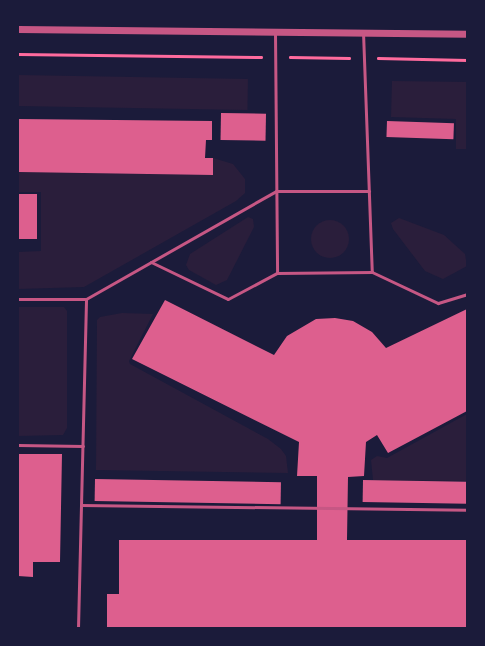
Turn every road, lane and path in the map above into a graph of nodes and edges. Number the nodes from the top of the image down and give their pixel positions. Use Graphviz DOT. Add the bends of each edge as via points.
graph roads {
  1 [pos="18,29"];
  2 [pos="363,32"];
  3 [pos="275,33"];
  4 [pos="467,34"];
  5 [pos="18,54"];
  6 [pos="276,57"];
  7 [pos="364,58"];
  8 [pos="467,60"];
  9 [pos="276,190"];
  10 [pos="370,190"];
  11 [pos="151,262"];
  12 [pos="372,272"];
  13 [pos="277,273"];
  14 [pos="467,294"];
  15 [pos="18,299"];
  16 [pos="86,299"];
  17 [pos="18,445"];
  18 [pos="83,446"];
  19 [pos="82,505"];
  20 [pos="467,510"];
  21 [pos="78,628"];
  1 -- 3 [label="street"];
  2 -- 3 [label="street"];
  2 -- 4 [label="street"];
  2 -- 7 [label="lane"];
  3 -- 6 [label="lane"];
  5 -- 6 [label="path"];
  6 -- 7 [label="path"];
  6 -- 9 [label="lane"];
  7 -- 8 [label="path"];
  7 -- 10 [label="lane"];
  9 -- 10 [label="lane"];
  9 -- 11 [label="lane"];
  9 -- 13 [label="lane"];
  10 -- 12 [label="lane"];
  11 -- 13 [label="lane" via="228,299"];
  11 -- 16 [label="lane"];
  12 -- 13 [label="lane"];
  12 -- 14 [label="lane" via="438,303"];
  15 -- 16 [label="lane"];
  16 -- 18 [label="lane"];
  17 -- 18 [label="lane"];
  18 -- 19 [label="lane"];
  19 -- 20 [label="lane"];
  19 -- 21 [label="lane"];
}
